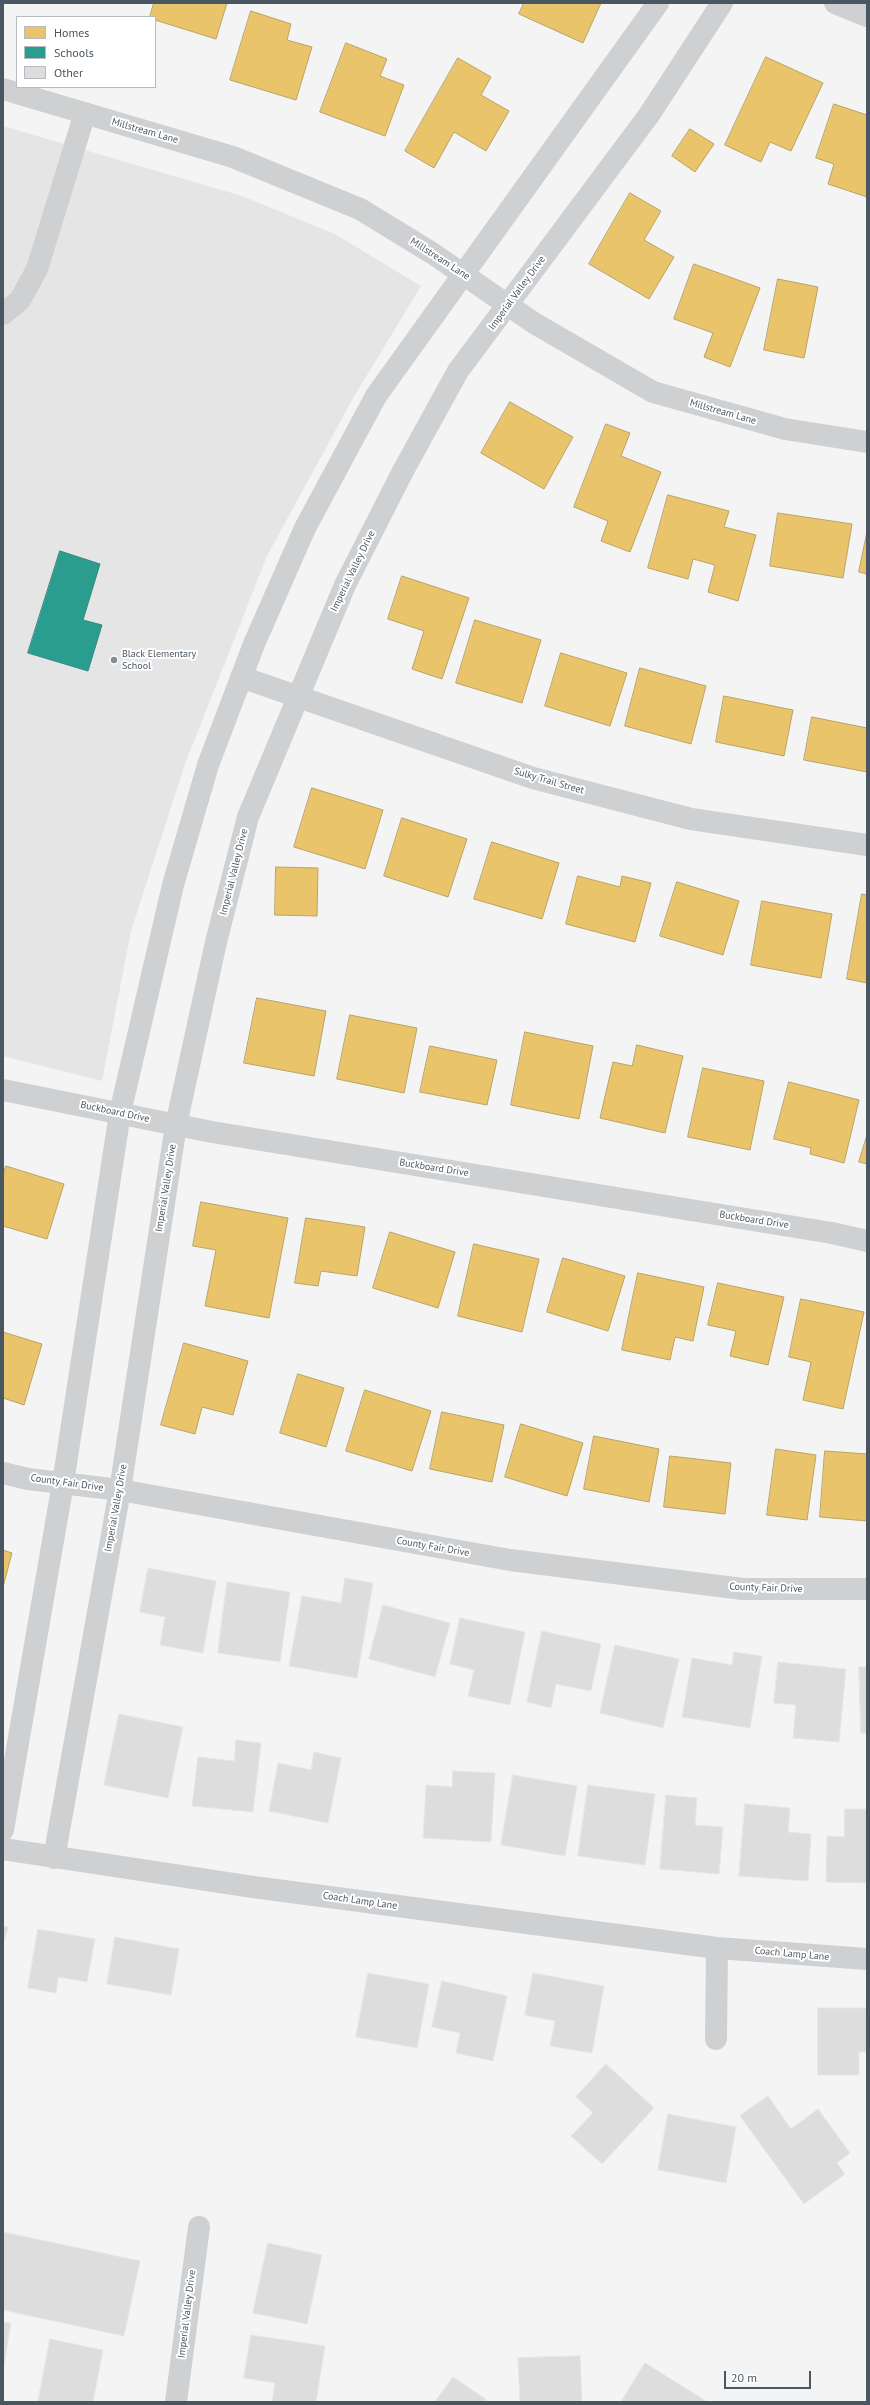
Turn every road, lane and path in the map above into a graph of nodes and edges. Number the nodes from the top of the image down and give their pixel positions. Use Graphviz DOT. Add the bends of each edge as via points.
graph roads {
  1 [pos="658,3"];
  2 [pos="722,3"];
  3 [pos="835,3"];
  4 [pos="867,16"];
  5 [pos="3,89"];
  6 [pos="85,113"];
  7 [pos="462,274"];
  8 [pos="508,305"];
  9 [pos="3,314"];
  10 [pos="867,442"];
  11 [pos="241,677"];
  12 [pos="298,695"];
  13 [pos="867,845"];
  14 [pos="3,1090"];
  15 [pos="120,1113"];
  16 [pos="176,1125"];
  17 [pos="867,1241"];
  18 [pos="3,1473"];
  19 [pos="63,1483"];
  20 [pos="120,1490"];
  21 [pos="867,1589"];
  22 [pos="3,1830"];
  23 [pos="3,1849"];
  24 [pos="54,1858"];
  25 [pos="717,1948"];
  26 [pos="867,1959"];
  27 [pos="716,2039"];
  28 [pos="199,2226"];
  29 [pos="176,2402"];
  1 -- 7 [label="street" via="534,178"];
  2 -- 8 [label="street, Imperial Valley Drive" via="649,115"];
  3 -- 4 [label="street"];
  5 -- 6 [label="street, Millstream Lane"];
  6 -- 7 [label="street, Millstream Lane" via="233,157 360,209"];
  6 -- 9 [label="street" via="37,269 20,300"];
  7 -- 8 [label="street, Millstream Lane"];
  7 -- 11 [label="street" via="376,396 306,528"];
  8 -- 10 [label="street, Millstream Lane" via="534,323 653,392 785,429"];
  8 -- 12 [label="street, Imperial Valley Drive" via="458,371 404,471 345,585"];
  11 -- 12 [label="street, Sulky Trail Street"];
  11 -- 15 [label="street" via="208,765 173,885"];
  12 -- 13 [label="street, Sulky Trail Street" via="533,778 691,819"];
  12 -- 16 [label="street, Imperial Valley Drive" via="248,817 216,942"];
  14 -- 15 [label="street, Buckboard Drive"];
  15 -- 16 [label="street, Buckboard Drive"];
  15 -- 19 [label="street"];
  16 -- 17 [label="street, Buckboard Drive" via="832,1233"];
  16 -- 20 [label="street, Imperial Valley Drive"];
  18 -- 19 [label="street, County Fair Drive"];
  19 -- 20 [label="street, County Fair Drive"];
  19 -- 22 [label="street"];
  20 -- 21 [label="street, County Fair Drive" via="510,1560 743,1589"];
  20 -- 24 [label="street, Imperial Valley Drive"];
  23 -- 24 [label="street, Coach Lamp Lane"];
  24 -- 25 [label="street, Coach Lamp Lane"];
  25 -- 26 [label="street, Coach Lamp Lane"];
  25 -- 27 [label="street"];
  28 -- 29 [label="street, Imperial Valley Drive"];
}
